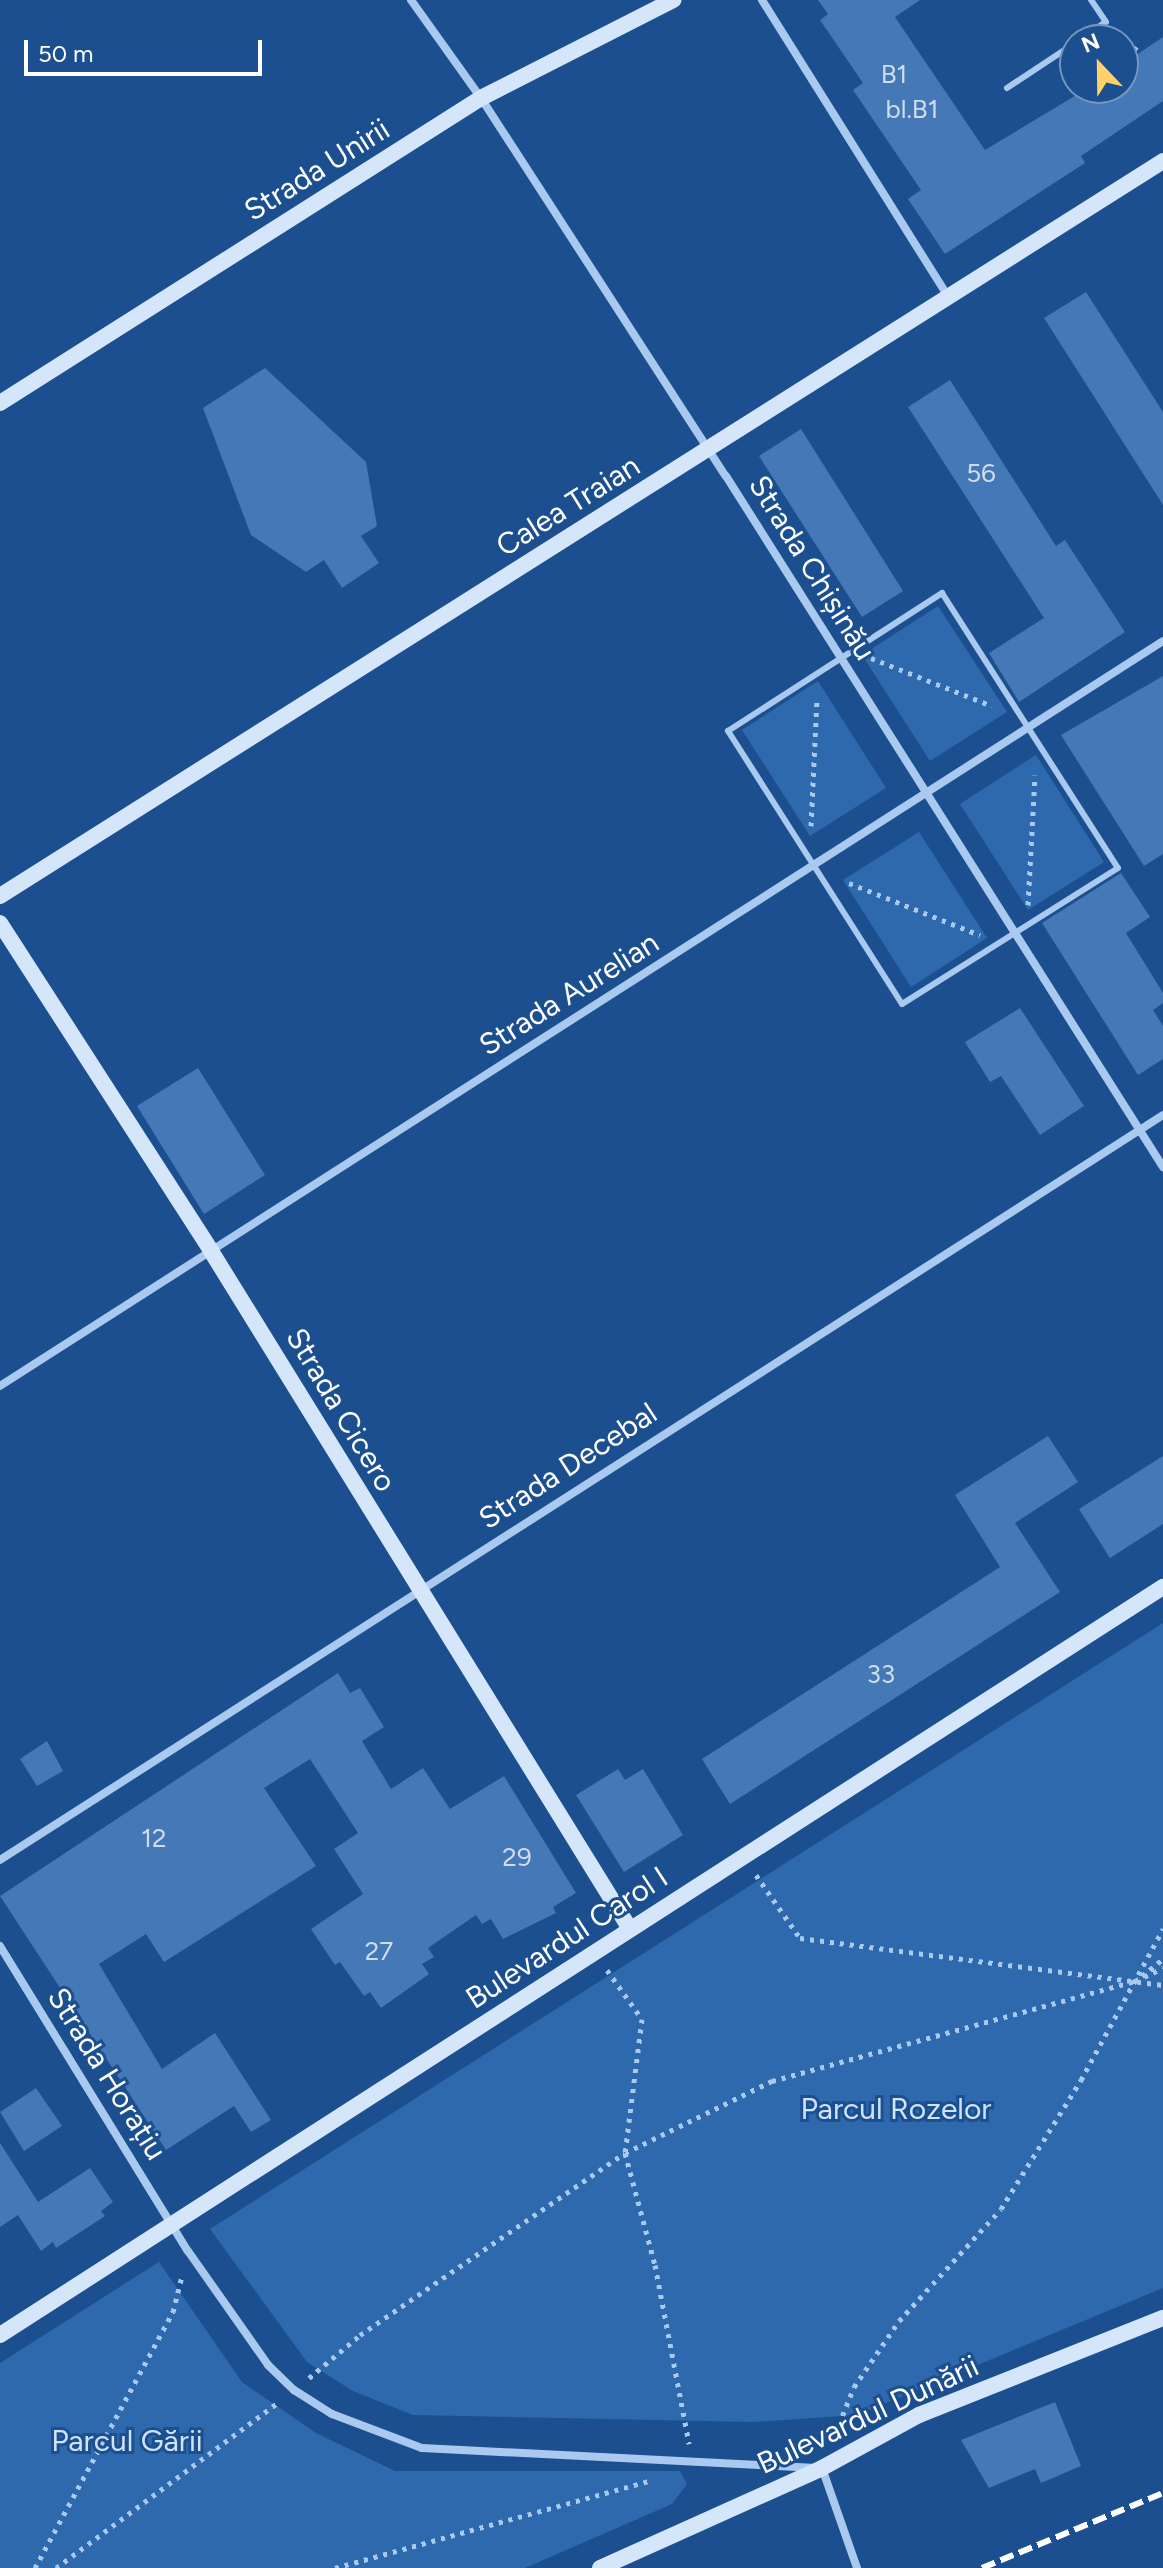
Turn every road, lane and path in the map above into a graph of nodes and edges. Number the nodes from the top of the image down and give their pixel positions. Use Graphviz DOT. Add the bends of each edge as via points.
graph roads {
  1 [pos="411,0"];
  2 [pos="673,0"];
  3 [pos="762,0"];
  4 [pos="1091,0"];
  5 [pos="1106,22"];
  6 [pos="1103,24"];
  7 [pos="1059,53"];
  8 [pos="1140,53"];
  9 [pos="1007,88"];
  10 [pos="481,98"];
  11 [pos="1163,161"];
  12 [pos="948,296"];
  13 [pos="0,403"];
  14 [pos="708,449"];
  15 [pos="1163,641"];
  16 [pos="851,653"];
  17 [pos="840,660"];
  18 [pos="818,674"];
  19 [pos="1020,711"];
  20 [pos="1031,727"];
  21 [pos="1041,743"];
  22 [pos="929,791"];
  23 [pos="804,850"];
  24 [pos="815,866"];
  25 [pos="826,884"];
  26 [pos="0,896"];
  27 [pos="0,923"];
  28 [pos="1029,924"];
  29 [pos="1014,932"];
  30 [pos="994,945"];
  31 [pos="1163,1115"];
  32 [pos="1139,1131"];
  33 [pos="1163,1167"];
  34 [pos="211,1251"];
  35 [pos="0,1386"];
  36 [pos="1163,1587"];
  37 [pos="418,1590"];
  38 [pos="745,1858"];
  39 [pos="0,1860"];
  40 [pos="630,1929"];
  41 [pos="1163,1929"];
  42 [pos="0,1946"];
  43 [pos="594,1953"];
  44 [pos="1163,1959"];
  45 [pos="1163,1968"];
  46 [pos="1135,1981"];
  47 [pos="1163,1985"];
  48 [pos="625,2153"];
  49 [pos="172,2227"];
  50 [pos="188,2251"];
  51 [pos="1163,2318"];
  52 [pos="0,2335"];
  53 [pos="294,2390"];
  54 [pos="257,2418"];
  55 [pos="692,2459"];
  56 [pos="822,2468"];
  57 [pos="652,2480"];
  58 [pos="855,2564"];
  59 [pos="35,2568"];
  60 [pos="56,2568"];
  61 [pos="335,2568"];
  62 [pos="600,2568"];
  1 -- 10 [label="street, Strada Chișinău"];
  2 -- 10 [label="street, Strada Unirii"];
  3 -- 12 [label="street"];
  4 -- 5 [label="lane"];
  5 -- 6 [label="lane"];
  5 -- 8 [label="path"];
  7 -- 9 [label="lane"];
  10 -- 13 [label="street, Strada Unirii"];
  10 -- 14 [label="street, Strada Chișinău"];
  11 -- 12 [label="street, Calea Traian"];
  12 -- 14 [label="street, Calea Traian"];
  14 -- 17 [label="street, Strada Chișinău"];
  14 -- 26 [label="street, Calea Traian"];
  15 -- 20 [label="street, Strada Aurelian"];
  16 -- 17 [label="lane"];
  16 -- 19 [label="path" via="1007,712"];
  16 -- 19 [label="lane" via="942,593"];
  17 -- 18 [label="lane"];
  17 -- 22 [label="street, Strada Chișinău"];
  18 -- 23 [label="path" via="810,836"];
  18 -- 23 [label="lane" via="728,731"];
  19 -- 20 [label="lane"];
  20 -- 21 [label="lane"];
  20 -- 22 [label="street, Strada Aurelian"];
  21 -- 28 [label="path" via="1036,755"];
  21 -- 28 [label="lane" via="1118,868"];
  22 -- 24 [label="street, Strada Aurelian"];
  22 -- 29 [label="street, Strada Chișinău"];
  23 -- 24 [label="lane"];
  24 -- 25 [label="lane"];
  24 -- 34 [label="street, Strada Aurelian"];
  25 -- 30 [label="path" via="843,880"];
  25 -- 30 [label="lane" via="902,1004"];
  27 -- 34 [label="street, Strada Cicero"];
  28 -- 29 [label="lane"];
  29 -- 30 [label="lane"];
  29 -- 32 [label="street, Strada Chișinău"];
  31 -- 32 [label="street, Strada Decebal"];
  32 -- 33 [label="street, Strada Chișinău"];
  32 -- 37 [label="street, Strada Decebal"];
  34 -- 35 [label="street, Strada Aurelian"];
  34 -- 37 [label="street, Strada Cicero"];
  36 -- 38 [label="street, Bulevardul Carol I"];
  37 -- 39 [label="street, Strada Decebal"];
  37 -- 40 [label="street, Strada Cicero"];
  38 -- 40 [label="street, Bulevardul Carol I"];
  38 -- 46 [label="path" via="800,1938"];
  40 -- 43 [label="street, Bulevardul Carol I"];
  41 -- 46 [label="path"];
  42 -- 49 [label="street, Strada Horațiu"];
  43 -- 48 [label="path" via="642,2019"];
  43 -- 49 [label="street, Bulevardul Carol I"];
  44 -- 46 [label="path"];
  45 -- 46 [label="path"];
  46 -- 47 [label="path"];
  46 -- 48 [label="path" via="772,2081"];
  46 -- 56 [label="path" via="1001,2209 899,2321 854,2387"];
  48 -- 53 [label="path" via="360,2335"];
  48 -- 55 [label="path" via="655,2265"];
  49 -- 50 [label="street, Strada Horațiu"];
  49 -- 52 [label="street, Bulevardul Carol I"];
  50 -- 53 [label="street, Strada Horațiu" via="268,2365"];
  50 -- 59 [label="path" via="173,2312"];
  51 -- 56 [label="street, Bulevardul Dunării" via="919,2415"];
  53 -- 55 [label="street, Strada Horațiu" via="332,2414 422,2448"];
  54 -- 60 [label="path"];
  55 -- 56 [label="street, Strada Horațiu"];
  56 -- 58 [label="street"];
  56 -- 62 [label="street, Bulevardul Dunării"];
  57 -- 61 [label="path"];
}
